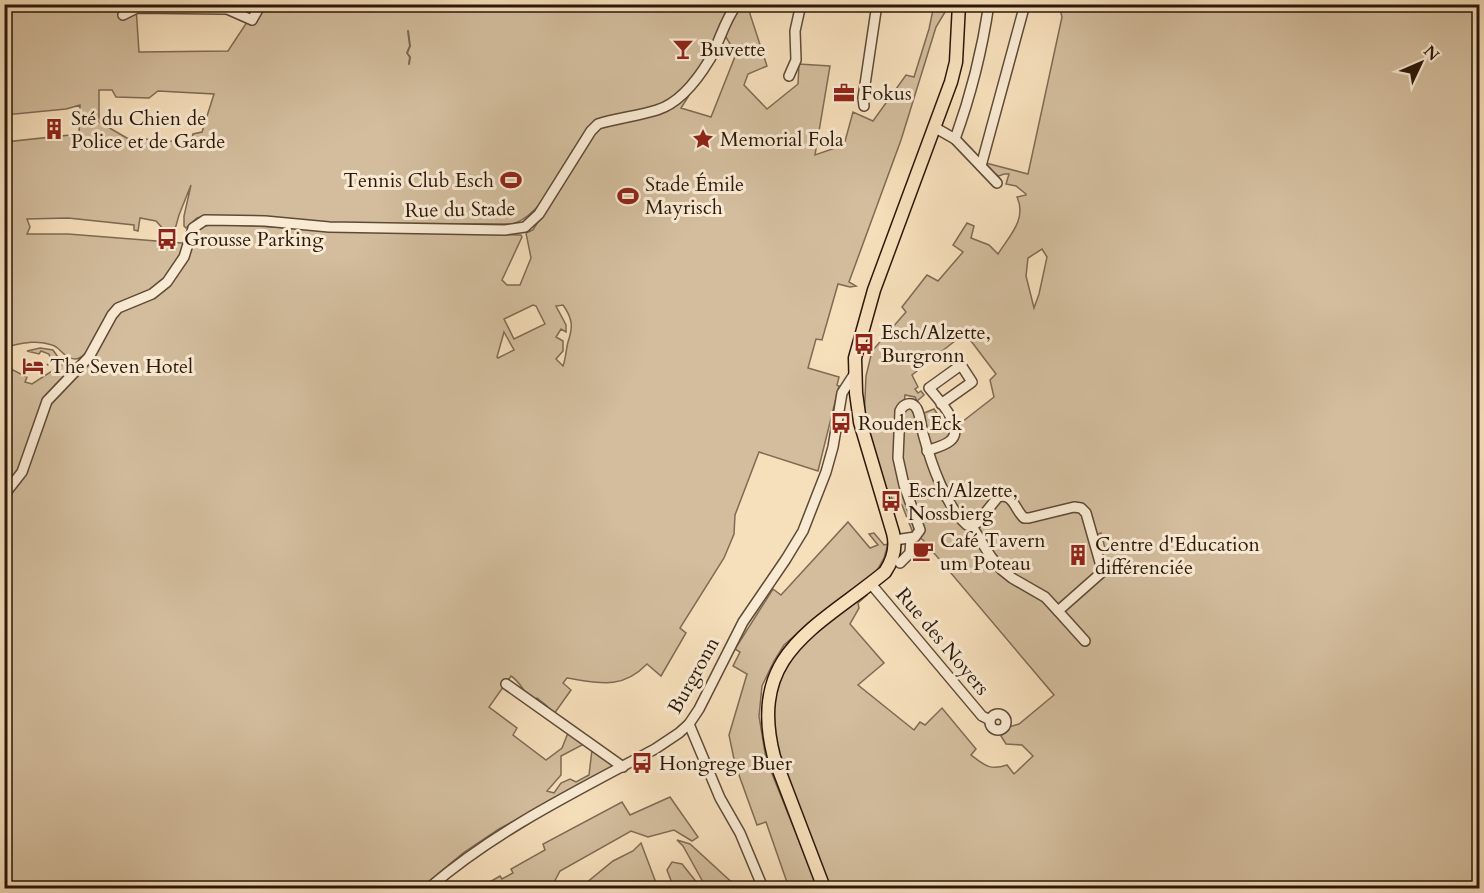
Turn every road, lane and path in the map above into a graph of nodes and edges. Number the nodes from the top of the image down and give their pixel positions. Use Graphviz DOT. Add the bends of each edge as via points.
graph roads {
  1 [pos="261,4"];
  2 [pos="737,4"];
  3 [pos="801,4"];
  4 [pos="876,4"];
  5 [pos="959,4"];
  6 [pos="989,4"];
  7 [pos="1025,4"];
  8 [pos="123,15"];
  9 [pos="789,76"];
  10 [pos="864,106"];
  11 [pos="934,127"];
  12 [pos="955,139"];
  13 [pos="981,166"];
  14 [pos="997,183"];
  15 [pos="852,390"];
  16 [pos="941,404"];
  17 [pos="927,450"];
  18 [pos="4,495"];
  19 [pos="971,525"];
  20 [pos="911,538"];
  21 [pos="895,540"];
  22 [pos="900,563"];
  23 [pos="871,584"];
  24 [pos="1058,611"];
  25 [pos="1084,641"];
  26 [pos="506,684"];
  27 [pos="990,720"];
  28 [pos="688,724"];
  29 [pos="623,767"];
  30 [pos="429,888"];
  31 [pos="763,888"];
  32 [pos="824,888"];
  1 -- 8 [label="street" via="252,20 227,9 136,8"];
  2 -- 18 [label="street, Rue du Stade" via="705,68 682,95 658,110 598,124 539,214 525,226 505,230 369,228 205,220 193,228 184,257 167,282 112,315 94,350 47,401 22,472"];
  3 -- 9 [label="street" via="795,31 795,60"];
  4 -- 10 [label="street"];
  5 -- 11 [label="main road" via="956,62"];
  6 -- 12 [label="street" via="969,99"];
  7 -- 13 [label="street"];
  11 -- 12 [label="street"];
  11 -- 15 [label="main road" via="862,326"];
  12 -- 13 [label="street"];
  13 -- 14 [label="street"];
  15 -- 21 [label="main road"];
  15 -- 28 [label="street, Burgronn" via="841,400 826,472 803,531 743,622"];
  16 -- 16 [label="street" via="930,387 961,365 972,382"];
  16 -- 17 [label="street" via="953,420 954,436 950,442"];
  17 -- 19 [label="street" via="952,504 964,523"];
  17 -- 20 [label="street" via="918,410 912,404 904,405 898,426 898,458 920,530"];
  19 -- 24 [label="street" via="1002,570 1045,597"];
  19 -- 24 [label="street" via="1002,495 1009,497 1024,518 1074,507 1084,511 1101,573"];
  20 -- 21 [label="street"];
  20 -- 22 [label="street" via="910,553"];
  21 -- 23 [label="main road" via="891,563"];
  23 -- 27 [label="street, Rue des Noyers" via="982,716"];
  23 -- 32 [label="main road" via="814,626 789,650 768,700 774,757"];
  24 -- 25 [label="street"];
  26 -- 29 [label="street"];
  28 -- 29 [label="street, Burgronn"];
  28 -- 31 [label="street"];
  29 -- 30 [label="street, Burgronn" via="502,833"];
}
